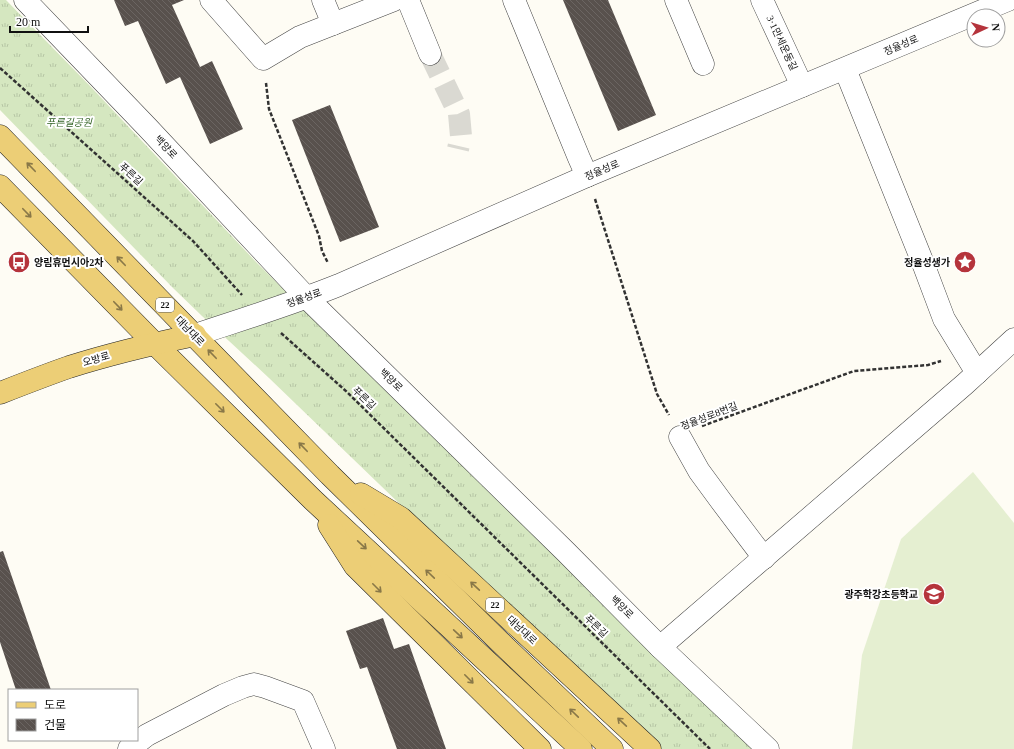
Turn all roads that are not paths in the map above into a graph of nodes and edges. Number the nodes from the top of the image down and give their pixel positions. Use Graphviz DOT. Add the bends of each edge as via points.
graph roads {
  1 [pos="25,0"];
  2 [pos="211,0"];
  3 [pos="323,0"];
  4 [pos="394,0"];
  5 [pos="408,0"];
  6 [pos="514,0"];
  7 [pos="676,0"];
  8 [pos="762,0"];
  9 [pos="1008,0"];
  10 [pos="333,24"];
  11 [pos="430,54"];
  12 [pos="703,64"];
  13 [pos="845,69"];
  14 [pos="802,86"];
  15 [pos="0,136"];
  16 [pos="587,176"];
  17 [pos="0,186"];
  18 [pos="307,298"];
  19 [pos="194,336"];
  20 [pos="1014,339"];
  21 [pos="155,344"];
  22 [pos="976,373"];
  23 [pos="0,393"];
  24 [pos="680,437"];
  25 [pos="330,475"];
  26 [pos="313,500"];
  27 [pos="764,558"];
  28 [pos="660,647"];
  29 [pos="129,749"];
  30 [pos="324,749"];
  31 [pos="540,749"];
  32 [pos="581,749"];
  33 [pos="612,749"];
  34 [pos="650,749"];
  35 [pos="768,749"];
  1 -- 18 [label="street, 백양로"];
  2 -- 10 [label="street" via="263,59 300,37"];
  3 -- 10 [label="street"];
  4 -- 10 [label="street"];
  5 -- 11 [label="street"];
  6 -- 16 [label="street"];
  7 -- 12 [label="street"];
  8 -- 14 [label="street, 3·1만세운동길"];
  9 -- 13 [label="street, 정율성로"];
  13 -- 14 [label="street, 정율성로"];
  13 -- 22 [label="street" via="922,258 944,319"];
  14 -- 16 [label="street, 정율성로"];
  19 -- 15 [label="main road, 대남대로 / 22, one-way"];
  16 -- 18 [label="street, 정율성로"];
  17 -- 21 [label="main road, one-way"];
  18 -- 19 [label="street, 정율성로"];
  18 -- 28 [label="street, 백양로"];
  19 -- 21 [label="main road, 오방로"];
  25 -- 19 [label="main road, 대남대로 / 22, one-way"];
  20 -- 22 [label="street"];
  21 -- 23 [label="main road, 오방로" via="98,358"];
  21 -- 26 [label="main road, one-way"];
  22 -- 27 [label="street"];
  24 -- 27 [label="street" via="699,471"];
  33 -- 25 [label="main road, 대남대로, one-way" via="499,642"];
  34 -- 25 [label="main road, 대남대로 / 22, one-way" via="401,518"];
  26 -- 31 [label="main road, one-way" via="355,566"];
  26 -- 32 [label="main road, one-way"];
  27 -- 28 [label="street"];
  28 -- 35 [label="street, 백양로"];
  29 -- 30 [label="street" via="180,718 254,684 303,701"];
}
